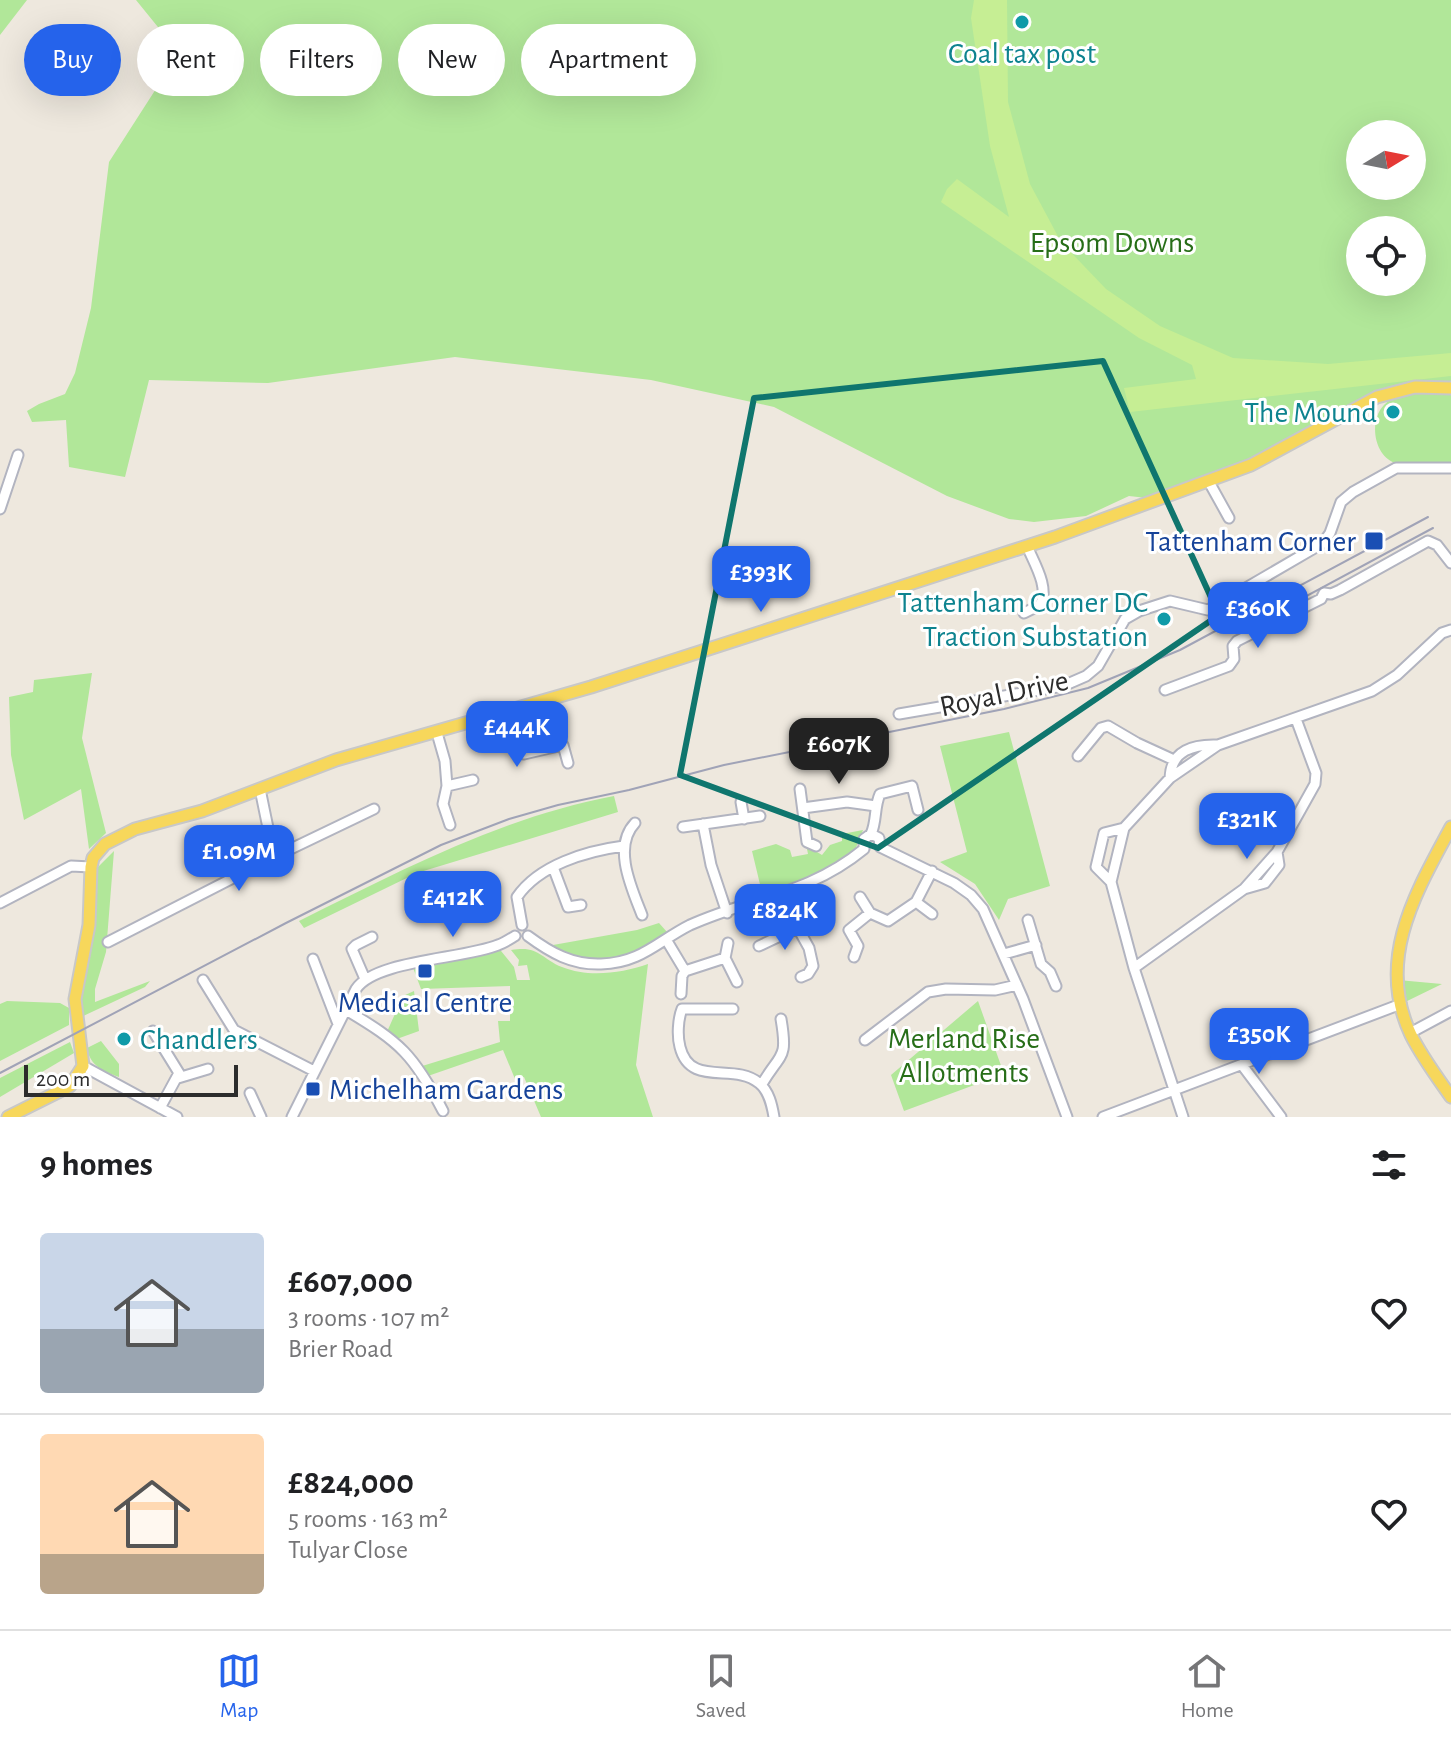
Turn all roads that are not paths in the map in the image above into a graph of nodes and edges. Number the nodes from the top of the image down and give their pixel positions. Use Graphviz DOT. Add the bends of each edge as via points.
graph roads {
  1 [pos="1451,388"];
  2 [pos="18,455"];
  3 [pos="1451,468"];
  4 [pos="1209,482"];
  5 [pos="0,509"];
  6 [pos="1229,518"];
  7 [pos="1027,546"];
  8 [pos="1451,563"];
  9 [pos="1024,613"];
  10 [pos="1451,630"];
  11 [pos="1165,690"];
  12 [pos="505,713"];
  13 [pos="899,714"];
  14 [pos="1296,719"];
  15 [pos="437,733"];
  16 [pos="1218,745"];
  17 [pos="1078,756"];
  18 [pos="1174,760"];
  19 [pos="568,763"];
  20 [pos="1170,778"];
  21 [pos="473,780"];
  22 [pos="447,786"];
  23 [pos="260,789"];
  24 [pos="800,789"];
  25 [pos="741,802"];
  26 [pos="876,806"];
  27 [pos="803,808"];
  28 [pos="374,809"];
  29 [pos="918,810"];
  30 [pos="760,816"];
  31 [pos="744,819"];
  32 [pos="635,823"];
  33 [pos="703,824"];
  34 [pos="450,825"];
  35 [pos="683,827"];
  36 [pos="1451,827"];
  37 [pos="1124,828"];
  38 [pos="871,834"];
  39 [pos="624,846"];
  40 [pos="816,846"];
  41 [pos="880,847"];
  42 [pos="864,849"];
  43 [pos="274,857"];
  44 [pos="91,867"];
  45 [pos="553,867"];
  46 [pos="932,871"];
  47 [pos="1111,882"];
  48 [pos="780,896"];
  49 [pos="860,897"];
  50 [pos="916,902"];
  51 [pos="0,903"];
  52 [pos="581,905"];
  53 [pos="727,913"];
  54 [pos="870,913"];
  55 [pos="932,914"];
  56 [pos="642,915"];
  57 [pos="1028,920"];
  58 [pos="522,925"];
  59 [pos="797,928"];
  60 [pos="515,936"];
  61 [pos="528,936"];
  62 [pos="372,937"];
  63 [pos="667,941"];
  64 [pos="108,942"];
  65 [pos="728,943"];
  66 [pos="1036,945"];
  67 [pos="759,946"];
  68 [pos="1004,954"];
  69 [pos="854,957"];
  70 [pos="725,958"];
  71 [pos="313,959"];
  72 [pos="1134,968"];
  73 [pos="685,971"];
  74 [pos="801,977"];
  75 [pos="365,979"];
  76 [pos="203,980"];
  77 [pos="737,982"];
  78 [pos="1017,985"];
  79 [pos="1056,986"];
  80 [pos="681,994"];
  81 [pos="1401,1004"];
  82 [pos="733,1009"];
  83 [pos="346,1010"];
  84 [pos="1451,1011"];
  85 [pos="781,1019"];
  86 [pos="874,1019"];
  87 [pos="338,1024"];
  88 [pos="881,1028"];
  89 [pos="153,1031"];
  90 [pos="1410,1033"];
  91 [pos="865,1040"];
  92 [pos="1242,1065"];
  93 [pos="83,1066"];
  94 [pos="204,1071"];
  95 [pos="314,1071"];
  96 [pos="178,1078"];
  97 [pos="762,1084"];
  98 [pos="1173,1091"];
  99 [pos="250,1093"];
  100 [pos="1451,1097"];
  101 [pos="160,1108"];
  102 [pos="443,1111"];
  103 [pos="8,1117"];
  104 [pos="177,1117"];
  105 [pos="261,1117"];
  106 [pos="292,1117"];
  107 [pos="774,1117"];
  108 [pos="1067,1117"];
  109 [pos="1103,1117"];
  110 [pos="1183,1117"];
  111 [pos="1281,1117"];
  1 -- 4 [label="main road" via="1415,387 1377,397"];
  2 -- 5 [label="street"];
  3 -- 13 [label="street, Royal Drive" via="1396,468 1374,479 1341,502 1323,543 1208,610 1170,601 1139,611 1125,619 1098,666 1086,676 1063,686"];
  4 -- 6 [label="street"];
  4 -- 7 [label="main road"];
  7 -- 9 [label="street" via="1044,595 1040,605"];
  7 -- 12 [label="main road"];
  8 -- 11 [label="street" via="1428,541 1331,594 1329,603 1321,599 1237,641 1229,666"];
  10 -- 14 [label="street" via="1386,683"];
  12 -- 15 [label="main road"];
  12 -- 19 [label="street" via="517,751 563,745"];
  14 -- 16 [label="street"];
  14 -- 72 [label="street" via="1316,773 1315,784 1277,852 1279,865 1265,883 1244,889"];
  15 -- 22 [label="street"];
  15 -- 23 [label="main road" via="336,760"];
  16 -- 18 [label="street" via="1186,749"];
  16 -- 20 [label="street"];
  17 -- 18 [label="street" via="1108,726"];
  18 -- 20 [label="street"];
  20 -- 37 [label="street"];
  21 -- 22 [label="street"];
  22 -- 34 [label="street" via="443,804"];
  23 -- 43 [label="street"];
  23 -- 44 [label="main road" via="135,829 105,844"];
  24 -- 27 [label="street"];
  25 -- 31 [label="street"];
  26 -- 27 [label="street" via="847,802"];
  26 -- 29 [label="street" via="880,794 912,786"];
  26 -- 38 [label="street"];
  27 -- 40 [label="street" via="807,842"];
  28 -- 43 [label="street"];
  30 -- 31 [label="street"];
  31 -- 33 [label="street"];
  32 -- 39 [label="street"];
  33 -- 35 [label="street"];
  33 -- 53 [label="street"];
  36 -- 81 [label="main road" via="1403,924"];
  37 -- 47 [label="street"];
  37 -- 47 [label="street" via="1104,833 1099,851 1096,867"];
  38 -- 41 [label="street" via="879,838"];
  38 -- 42 [label="street" via="864,839"];
  39 -- 45 [label="street"];
  39 -- 56 [label="street" via="629,882"];
  41 -- 42 [label="street" via="874,853"];
  41 -- 46 [label="street"];
  42 -- 48 [label="street" via="837,870"];
  43 -- 64 [label="street"];
  44 -- 51 [label="street" via="71,866"];
  44 -- 93 [label="main road" via="89,925 75,999"];
  45 -- 52 [label="street" via="568,907"];
  45 -- 58 [label="street" via="531,878 517,897"];
  46 -- 50 [label="street"];
  46 -- 68 [label="street" via="971,895"];
  47 -- 72 [label="street"];
  48 -- 53 [label="street"];
  48 -- 59 [label="street"];
  49 -- 54 [label="street"];
  50 -- 54 [label="street" via="888,921"];
  50 -- 55 [label="street"];
  53 -- 63 [label="street" via="686,927"];
  54 -- 69 [label="street" via="849,930 858,946"];
  57 -- 66 [label="street"];
  58 -- 60 [label="street"];
  58 -- 61 [label="street" via="529,929"];
  59 -- 67 [label="street"];
  59 -- 74 [label="street" via="813,966"];
  60 -- 61 [label="street"];
  60 -- 75 [label="street" via="497,946"];
  61 -- 63 [label="street" via="560,957 602,964 637,958"];
  62 -- 75 [label="street" via="352,949"];
  63 -- 73 [label="street"];
  65 -- 70 [label="street"];
  66 -- 68 [label="street"];
  66 -- 79 [label="street"];
  68 -- 78 [label="street"];
  70 -- 73 [label="street"];
  70 -- 77 [label="street"];
  71 -- 87 [label="street"];
  72 -- 98 [label="street"];
  73 -- 80 [label="street"];
  75 -- 83 [label="street"];
  76 -- 95 [label="street" via="234,1030"];
  78 -- 88 [label="street" via="928,992"];
  78 -- 108 [label="street"];
  81 -- 90 [label="main road"];
  81 -- 92 [label="street"];
  82 -- 97 [label="street" via="682,1009 678,1043 684,1061 696,1069 743,1075"];
  83 -- 87 [label="street"];
  83 -- 102 [label="street" via="406,1052"];
  84 -- 90 [label="street"];
  85 -- 97 [label="street" via="783,1056"];
  86 -- 88 [label="street"];
  87 -- 95 [label="street"];
  88 -- 91 [label="street"];
  89 -- 96 [label="street"];
  90 -- 100 [label="main road"];
  92 -- 98 [label="street"];
  92 -- 111 [label="street"];
  93 -- 101 [label="street"];
  93 -- 103 [label="main road" via="70,1086"];
  94 -- 96 [label="street"];
  95 -- 106 [label="street"];
  96 -- 101 [label="street"];
  97 -- 107 [label="street"];
  98 -- 109 [label="street"];
  98 -- 110 [label="street"];
  99 -- 105 [label="street"];
  101 -- 104 [label="street"];
}
